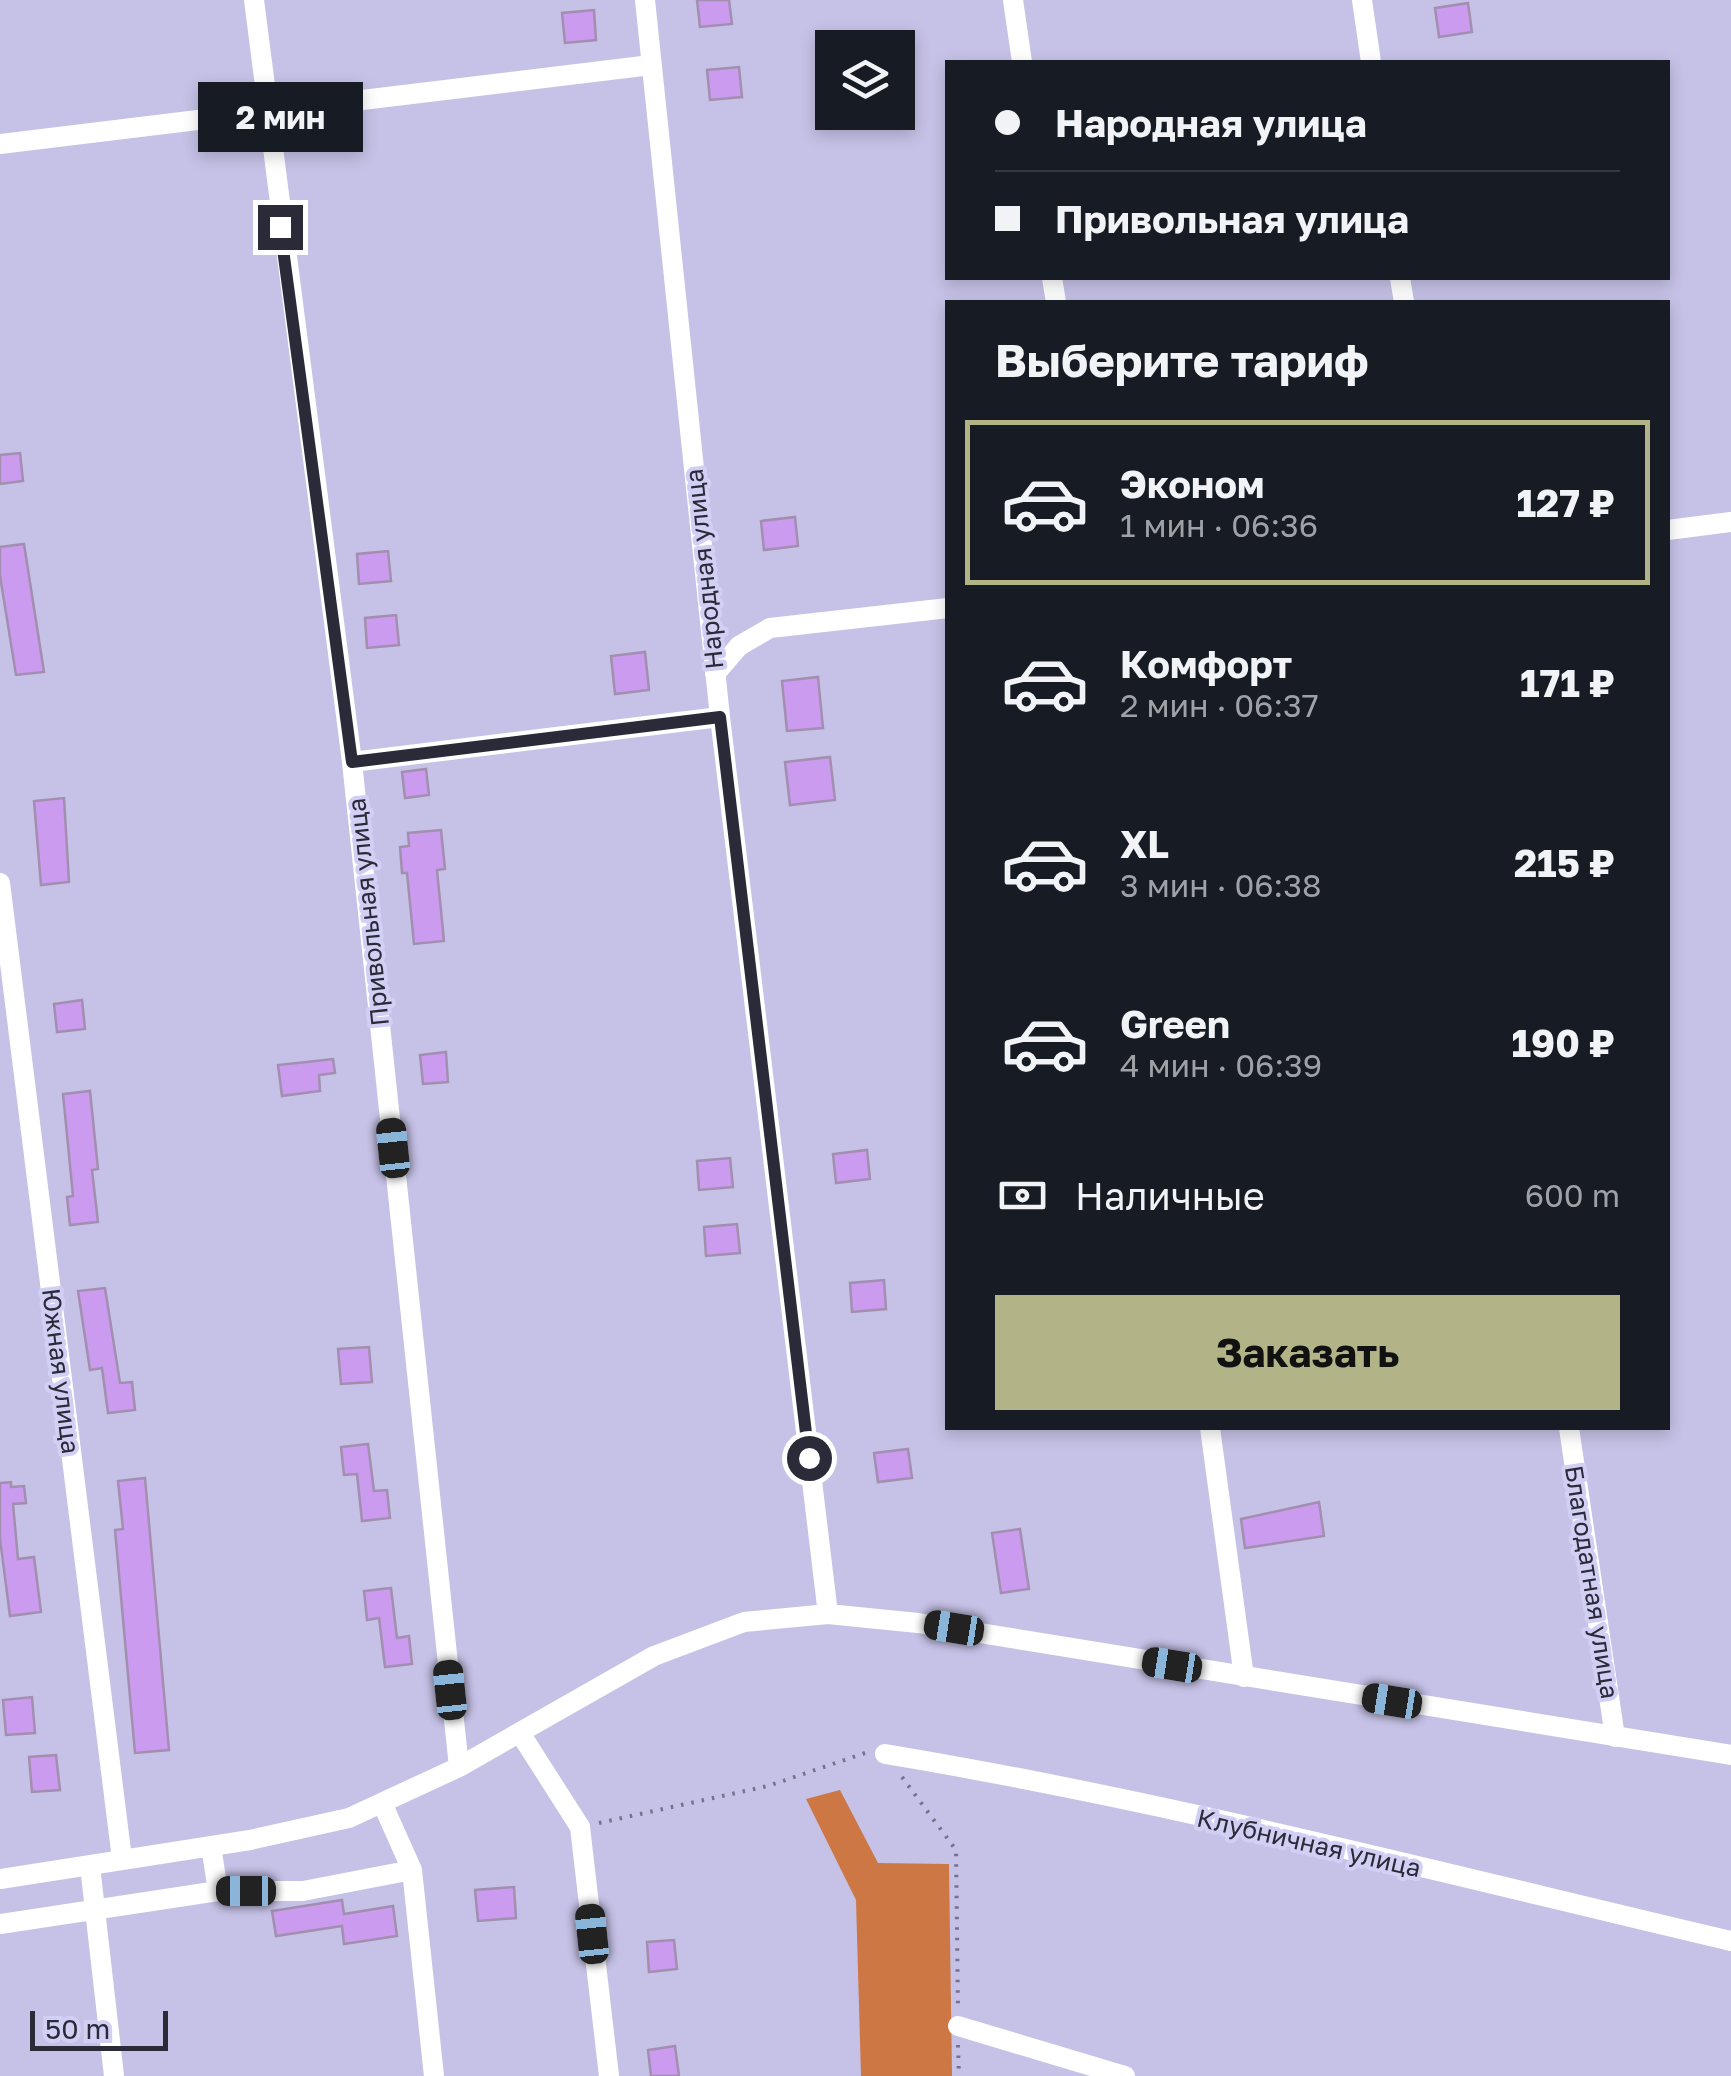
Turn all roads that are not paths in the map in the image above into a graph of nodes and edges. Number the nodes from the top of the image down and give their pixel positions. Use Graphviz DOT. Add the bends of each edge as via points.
graph roads {
  1 [pos="254,0"];
  2 [pos="645,0"];
  3 [pos="1013,0"];
  4 [pos="1362,0"];
  5 [pos="1022,60"];
  6 [pos="1370,60"];
  7 [pos="652,65"];
  8 [pos="265,112"];
  9 [pos="0,144"];
  10 [pos="1731,522"];
  11 [pos="1670,530"];
  12 [pos="945,608"];
  13 [pos="716,674"];
  14 [pos="720,717"];
  15 [pos="352,762"];
  16 [pos="0,884"];
  17 [pos="1210,1430"];
  18 [pos="1569,1430"];
  19 [pos="828,1614"];
  20 [pos="1244,1677"];
  21 [pos="520,1733"];
  22 [pos="1615,1737"];
  23 [pos="884,1754"];
  24 [pos="1731,1755"];
  25 [pos="459,1767"];
  26 [pos="383,1805"];
  27 [pos="211,1846"];
  28 [pos="122,1859"];
  29 [pos="90,1866"];
  30 [pos="412,1870"];
  31 [pos="0,1880"];
  32 [pos="218,1891"];
  33 [pos="97,1908"];
  34 [pos="0,1924"];
  35 [pos="1731,1941"];
  36 [pos="958,2026"];
  37 [pos="114,2076"];
  38 [pos="434,2076"];
  39 [pos="609,2076"];
  40 [pos="1125,2076"];
  1 -- 8 [label="street, Привольная улица"];
  2 -- 7 [label="street, Народная улица"];
  3 -- 5 [label="street"];
  4 -- 6 [label="street"];
  7 -- 8 [label="street"];
  7 -- 13 [label="street, Народная улица"];
  8 -- 9 [label="street"];
  8 -- 15 [label="street, Привольная улица"];
  10 -- 11 [label="street"];
  12 -- 13 [label="street" via="770,628 739,646"];
  13 -- 14 [label="street, Народная улица"];
  14 -- 15 [label="street"];
  14 -- 19 [label="street, Народная улица"];
  15 -- 25 [label="street, Привольная улица"];
  16 -- 28 [label="street, Южная улица"];
  17 -- 20 [label="street"];
  18 -- 22 [label="street, Благодатная улица"];
  19 -- 20 [label="street" via="918,1622"];
  19 -- 21 [label="street" via="744,1622 703,1634"];
  20 -- 22 [label="street"];
  21 -- 25 [label="street"];
  21 -- 39 [label="street" via="580,1827"];
  22 -- 24 [label="street"];
  23 -- 35 [label="street, Клубничная улица" via="990,1771"];
  25 -- 26 [label="street"];
  26 -- 27 [label="street"];
  26 -- 30 [label="street"];
  27 -- 28 [label="street"];
  27 -- 32 [label="street"];
  28 -- 29 [label="street"];
  29 -- 31 [label="street"];
  29 -- 33 [label="street"];
  30 -- 32 [label="street" via="303,1891"];
  30 -- 38 [label="street"];
  32 -- 33 [label="street"];
  33 -- 34 [label="street"];
  33 -- 37 [label="street"];
  36 -- 40 [label="street"];
}
